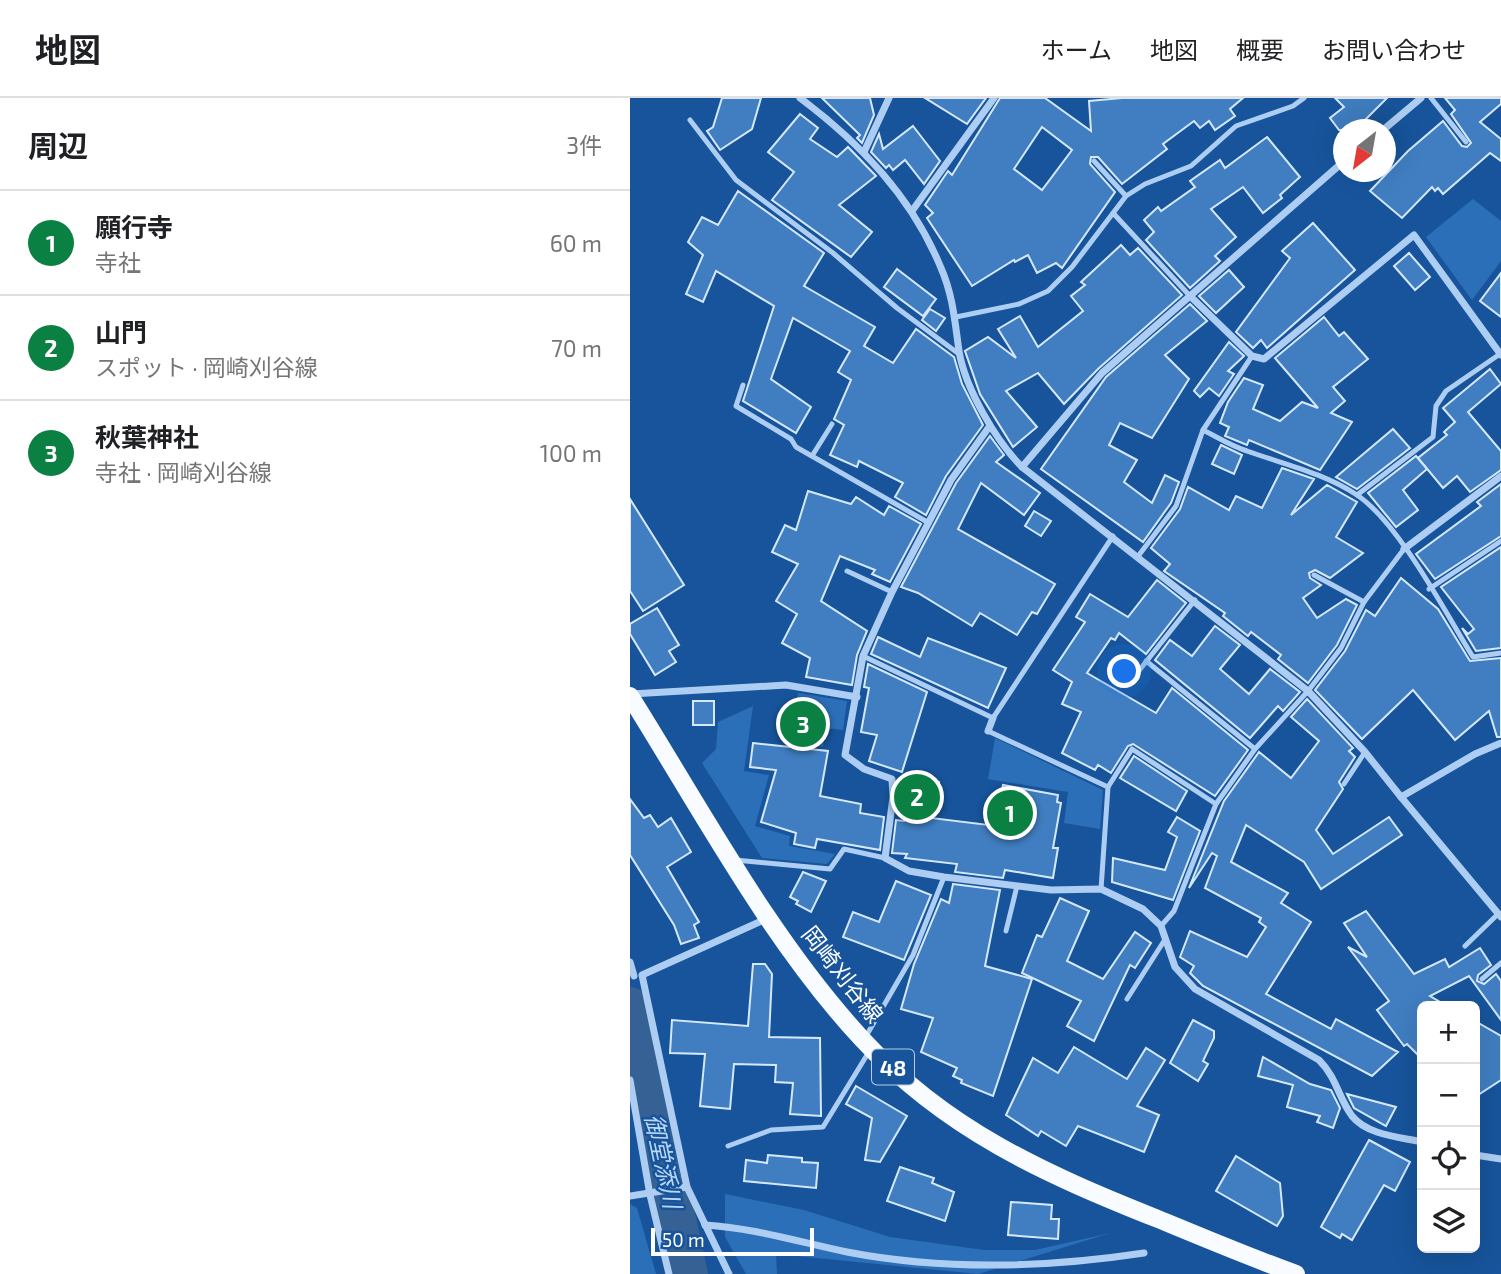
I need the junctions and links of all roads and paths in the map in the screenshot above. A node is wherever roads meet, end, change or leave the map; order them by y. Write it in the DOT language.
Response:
graph roads {
  1 [pos="800,98"];
  2 [pos="889,98"];
  3 [pos="994,98"];
  4 [pos="1304,98"];
  5 [pos="1421,98"];
  6 [pos="1431,98"];
  7 [pos="1396,119"];
  8 [pos="690,120"];
  9 [pos="1466,142"];
  10 [pos="864,152"];
  11 [pos="1094,161"];
  12 [pos="1333,171"];
  13 [pos="1126,196"];
  14 [pos="912,211"];
  15 [pos="1113,213"];
  16 [pos="1190,296"];
  17 [pos="956,317"];
  18 [pos="959,354"];
  19 [pos="1501,355"];
  20 [pos="1252,356"];
  21 [pos="743,385"];
  22 [pos="832,424"];
  23 [pos="989,428"];
  24 [pos="1203,430"];
  25 [pos="812,456"];
  26 [pos="1022,467"];
  27 [pos="1501,476"];
  28 [pos="1357,495"];
  29 [pos="929,523"];
  30 [pos="1113,536"];
  31 [pos="1501,541"];
  32 [pos="1404,549"];
  33 [pos="1139,555"];
  34 [pos="847,571"];
  35 [pos="1314,575"];
  36 [pos="1429,589"];
  37 [pos="892,592"];
  38 [pos="1195,600"];
  39 [pos="1364,602"];
  40 [pos="1501,653"];
  41 [pos="863,656"];
  42 [pos="1146,661"];
  43 [pos="1130,682"];
  44 [pos="1308,691"];
  45 [pos="630,695"];
  46 [pos="857,697"];
  47 [pos="993,718"];
  48 [pos="988,731"];
  49 [pos="1501,743"];
  50 [pos="1255,749"];
  51 [pos="1365,752"];
  52 [pos="1344,784"];
  53 [pos="1108,787"];
  54 [pos="1401,797"];
  55 [pos="1216,804"];
  56 [pos="885,858"];
  57 [pos="733,860"];
  58 [pos="944,877"];
  59 [pos="1017,886"];
  60 [pos="1101,888"];
  61 [pos="1500,915"];
  62 [pos="769,917"];
  63 [pos="1161,926"];
  64 [pos="1006,931"];
  65 [pos="1164,941"];
  66 [pos="1465,946"];
  67 [pos="630,962"];
  68 [pos="1501,962"];
  69 [pos="635,976"];
  70 [pos="1482,979"];
  71 [pos="1127,999"];
  72 [pos="867,1044"];
  73 [pos="630,1080"];
  74 [pos="1417,1141"];
  75 [pos="728,1146"];
  76 [pos="1480,1156"];
  77 [pos="1501,1159"];
  78 [pos="687,1186"];
  79 [pos="650,1195"];
  80 [pos="630,1196"];
  81 [pos="705,1225"];
  82 [pos="1144,1253"];
  83 [pos="1271,1270"];
  84 [pos="668,1274"];
  85 [pos="729,1274"];
  86 [pos="1296,1274"];
  1 -- 10 [label="street"];
  2 -- 10 [label="street"];
  3 -- 14 [label="street"];
  4 -- 13 [label="lane"];
  5 -- 7 [label="street"];
  6 -- 9 [label="lane"];
  8 -- 18 [label="lane"];
  10 -- 14 [label="street"];
  11 -- 13 [label="lane"];
  12 -- 16 [label="street"];
  13 -- 15 [label="lane"];
  14 -- 17 [label="street"];
  15 -- 16 [label="lane"];
  15 -- 17 [label="lane"];
  16 -- 20 [label="street"];
  16 -- 26 [label="street"];
  17 -- 18 [label="street"];
  18 -- 23 [label="street"];
  19 -- 20 [label="street"];
  19 -- 28 [label="lane"];
  20 -- 24 [label="lane"];
  21 -- 25 [label="lane"];
  22 -- 25 [label="lane"];
  23 -- 26 [label="street"];
  23 -- 29 [label="street"];
  24 -- 28 [label="lane"];
  24 -- 33 [label="lane"];
  25 -- 29 [label="lane"];
  26 -- 30 [label="street"];
  27 -- 32 [label="street"];
  28 -- 32 [label="lane"];
  29 -- 37 [label="street"];
  30 -- 33 [label="street"];
  30 -- 47 [label="lane"];
  31 -- 36 [label="lane"];
  32 -- 36 [label="lane"];
  32 -- 39 [label="lane"];
  33 -- 38 [label="street"];
  34 -- 37 [label="lane"];
  35 -- 39 [label="lane"];
  36 -- 40 [label="lane"];
  37 -- 41 [label="street"];
  38 -- 42 [label="lane"];
  38 -- 44 [label="street"];
  39 -- 44 [label="lane"];
  41 -- 46 [label="street"];
  41 -- 47 [label="lane"];
  42 -- 43 [label="lane"];
  42 -- 50 [label="lane"];
  44 -- 50 [label="lane"];
  44 -- 51 [label="street"];
  45 -- 46 [label="street"];
  45 -- 57 [label="main road, 岡崎刈谷線 / 48"];
  46 -- 56 [label="street"];
  47 -- 48 [label="street"];
  48 -- 53 [label="lane"];
  49 -- 54 [label="street"];
  50 -- 55 [label="lane"];
  51 -- 52 [label="lane"];
  51 -- 54 [label="street"];
  53 -- 55 [label="lane"];
  53 -- 60 [label="lane"];
  54 -- 61 [label="street"];
  55 -- 63 [label="lane"];
  56 -- 57 [label="lane"];
  56 -- 58 [label="street"];
  57 -- 62 [label="main road, 岡崎刈谷線 / 48"];
  58 -- 59 [label="street"];
  58 -- 72 [label="lane"];
  59 -- 60 [label="street"];
  59 -- 64 [label="lane"];
  60 -- 63 [label="street"];
  61 -- 66 [label="lane"];
  62 -- 69 [label="street"];
  62 -- 72 [label="main road, 岡崎刈谷線 / 48"];
  63 -- 65 [label="street"];
  65 -- 71 [label="lane"];
  65 -- 74 [label="street"];
  67 -- 69 [label="street"];
  68 -- 70 [label="lane"];
  69 -- 78 [label="street"];
  72 -- 75 [label="lane"];
  72 -- 83 [label="main road, 岡崎刈谷線 / 48"];
  73 -- 79 [label="street"];
  76 -- 77 [label="street"];
  78 -- 79 [label="street"];
  78 -- 81 [label="street"];
  79 -- 80 [label="street"];
  79 -- 84 [label="street"];
  81 -- 82 [label="street"];
  81 -- 85 [label="street"];
  83 -- 86 [label="main road, 岡崎刈谷線 / 48"];
}
